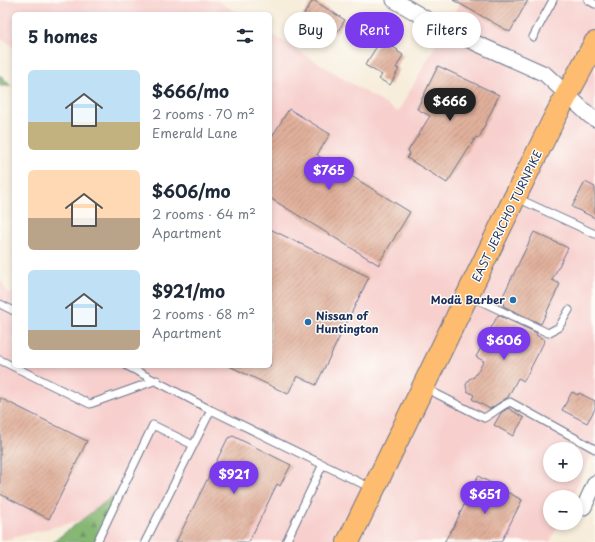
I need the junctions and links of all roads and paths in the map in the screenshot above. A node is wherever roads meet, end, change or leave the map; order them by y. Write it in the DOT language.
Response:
graph roads {
  1 [pos="394,0"];
  2 [pos="553,0"];
  3 [pos="588,0"];
  4 [pos="595,4"];
  5 [pos="532,37"];
  6 [pos="595,43"];
  7 [pos="567,95"];
  8 [pos="595,119"];
  9 [pos="515,197"];
  10 [pos="595,234"];
  11 [pos="468,295"];
  12 [pos="0,304"];
  13 [pos="12,310"];
  14 [pos="569,310"];
  15 [pos="0,360"];
  16 [pos="12,366"];
  17 [pos="16,368"];
  18 [pos="131,368"];
  19 [pos="157,380"];
  20 [pos="423,387"];
  21 [pos="211,410"];
  22 [pos="193,445"];
  23 [pos="595,449"];
  24 [pos="323,464"];
  25 [pos="595,483"];
  26 [pos="374,489"];
  27 [pos="584,507"];
  28 [pos="97,542"];
  29 [pos="145,542"];
  30 [pos="286,542"];
  31 [pos="348,542"];
  1 -- 7 [label="street"];
  2 -- 5 [label="lane"];
  3 -- 4 [label="lane"];
  6 -- 7 [label="main road, EAST JERICHO TURNPIKE"];
  7 -- 8 [label="street"];
  7 -- 9 [label="main road, EAST JERICHO TURNPIKE"];
  9 -- 10 [label="lane"];
  9 -- 11 [label="main road, EAST JERICHO TURNPIKE"];
  11 -- 14 [label="lane"];
  11 -- 20 [label="main road, EAST JERICHO TURNPIKE"];
  12 -- 13 [label="lane"];
  15 -- 16 [label="lane"];
  17 -- 19 [label="lane"];
  18 -- 19 [label="lane"];
  19 -- 21 [label="lane"];
  20 -- 23 [label="lane"];
  20 -- 26 [label="main road, EAST JERICHO TURNPIKE"];
  21 -- 22 [label="lane"];
  21 -- 24 [label="lane"];
  22 -- 28 [label="lane"];
  22 -- 29 [label="lane"];
  24 -- 26 [label="lane"];
  24 -- 30 [label="lane"];
  25 -- 27 [label="street"];
  26 -- 31 [label="main road, EAST JERICHO TURNPIKE"];
}
